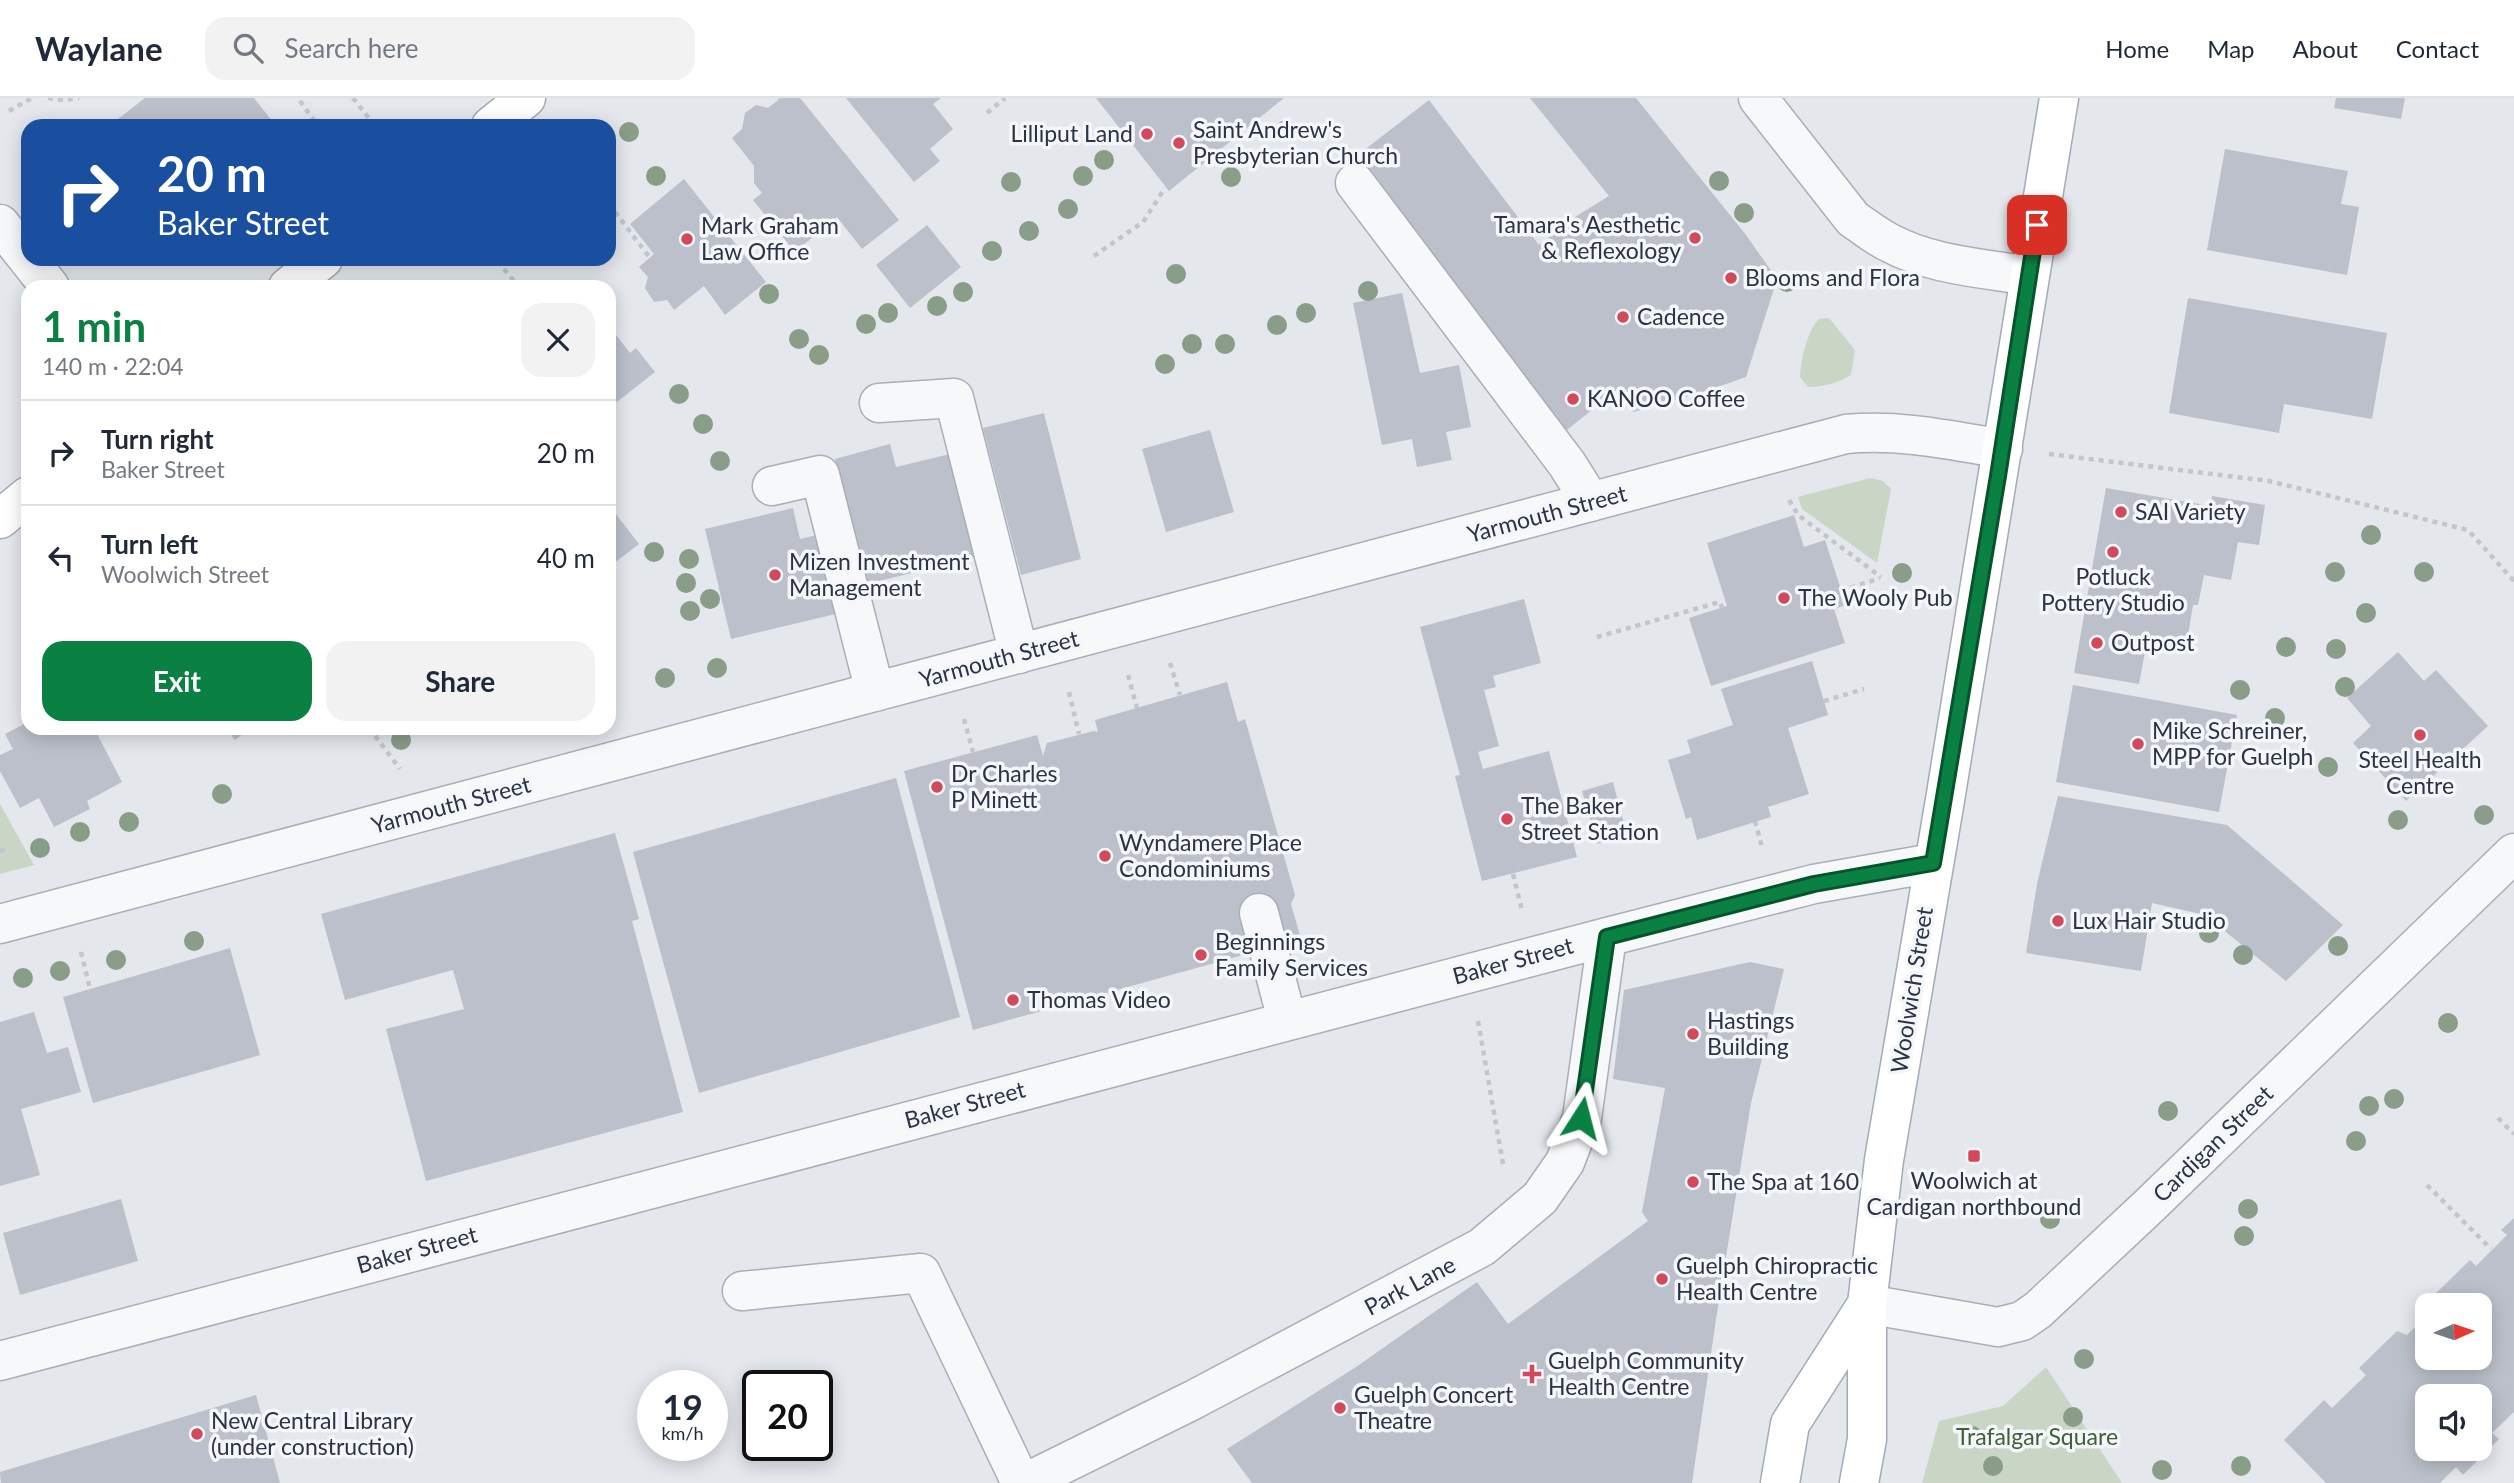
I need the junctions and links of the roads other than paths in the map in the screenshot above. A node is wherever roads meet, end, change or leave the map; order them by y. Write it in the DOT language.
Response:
graph roads {
  1 [pos="526,98"];
  2 [pos="1758,98"];
  3 [pos="2059,98"];
  4 [pos="500,119"];
  5 [pos="1355,183"];
  6 [pos="0,224"];
  7 [pos="21,250"];
  8 [pos="33,266"];
  9 [pos="314,266"];
  10 [pos="2028,276"];
  11 [pos="44,280"];
  12 [pos="297,280"];
  13 [pos="879,404"];
  14 [pos="2003,449"];
  15 [pos="772,486"];
  16 [pos="21,502"];
  17 [pos="1591,502"];
  18 [pos="0,519"];
  19 [pos="1018,654"];
  20 [pos="875,692"];
  21 [pos="2514,853"];
  22 [pos="1933,863"];
  23 [pos="1259,913"];
  24 [pos="0,924"];
  25 [pos="1607,937"];
  26 [pos="1287,1020"];
  27 [pos="742,1291"];
  28 [pos="1867,1304"];
  29 [pos="0,1361"];
  30 [pos="1023,1483"];
  31 [pos="1780,1483"];
  32 [pos="1859,1483"];
  1 -- 4 [label="main road"];
  2 -- 10 [label="street"];
  3 -- 10 [label="main road, Woolwich Street"];
  5 -- 17 [label="street"];
  6 -- 7 [label="street"];
  8 -- 11 [label="street"];
  9 -- 12 [label="main road"];
  10 -- 14 [label="main road, Woolwich Street"];
  13 -- 19 [label="street"];
  14 -- 17 [label="street, Yarmouth Street"];
  14 -- 22 [label="main road, Woolwich Street"];
  15 -- 20 [label="street"];
  16 -- 18 [label="main road"];
  17 -- 19 [label="street, Yarmouth Street"];
  19 -- 20 [label="street, Yarmouth Street"];
  20 -- 24 [label="street, Yarmouth Street"];
  21 -- 28 [label="street, Cardigan Street"];
  22 -- 25 [label="street, Baker Street"];
  22 -- 28 [label="main road, Woolwich Street"];
  23 -- 26 [label="street"];
  25 -- 26 [label="street, Baker Street"];
  25 -- 30 [label="street, Park Lane"];
  26 -- 29 [label="street, Baker Street"];
  27 -- 30 [label="street"];
  28 -- 31 [label="main road, Woolwich Street"];
  28 -- 32 [label="main road, Woolwich Street"];
}
